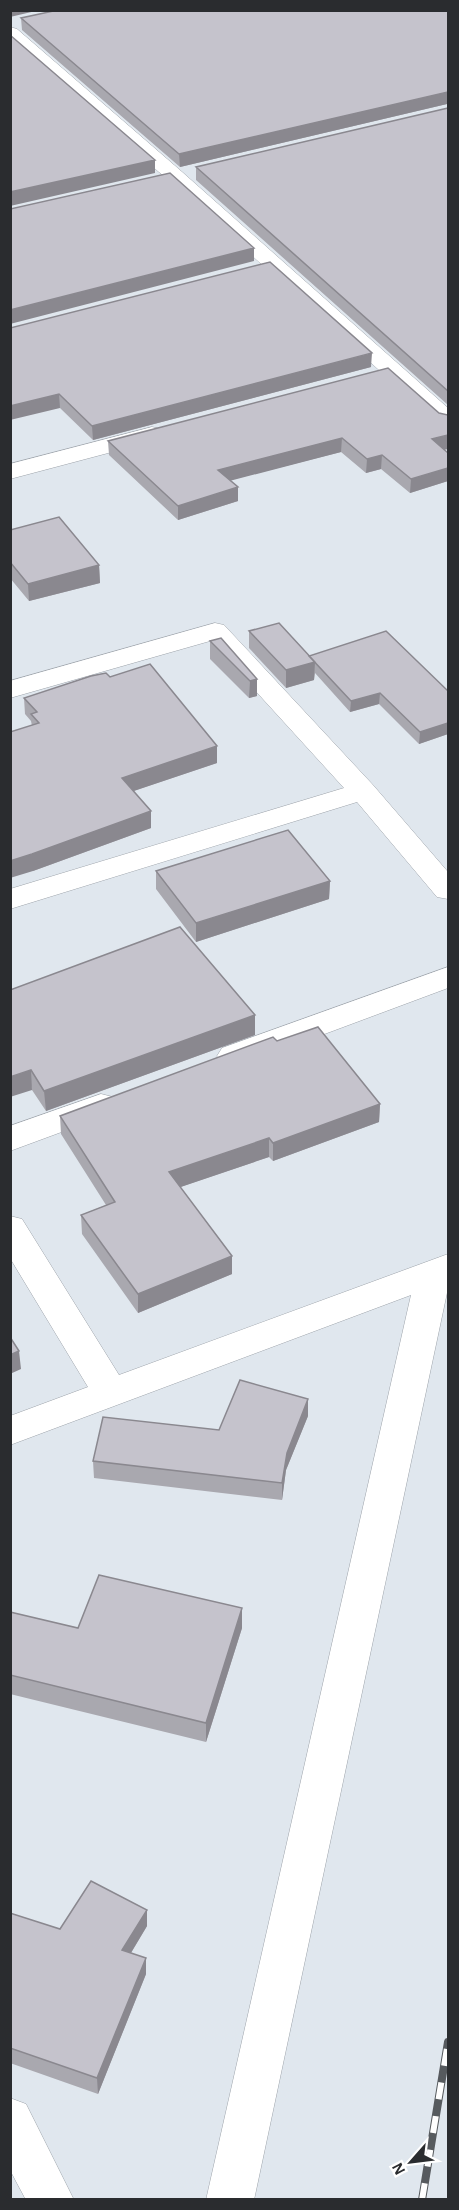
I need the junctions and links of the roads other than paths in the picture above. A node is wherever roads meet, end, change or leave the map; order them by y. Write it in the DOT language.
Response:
graph roads {
  1 [pos="14,27"];
  2 [pos="197,169"];
  3 [pos="174,174"];
  4 [pos="152,180"];
  5 [pos="275,265"];
  6 [pos="252,271"];
  7 [pos="448,420"];
  8 [pos="169,430"];
  9 [pos="10,472"];
  10 [pos="10,690"];
  11 [pos="363,791"];
  12 [pos="448,890"];
  13 [pos="10,899"];
  14 [pos="448,977"];
  15 [pos="201,1068"];
  16 [pos="134,1093"];
  17 [pos="10,1139"];
  18 [pos="10,1228"];
  19 [pos="441,1270"];
  20 [pos="111,1393"];
  21 [pos="10,1431"];
  22 [pos="10,2120"];
  23 [pos="51,2199"];
  24 [pos="230,2199"];
  1 -- 3 [label="street"];
  2 -- 3 [label="street"];
  3 -- 4 [label="street"];
  3 -- 5 [label="street"];
  5 -- 6 [label="street"];
  5 -- 7 [label="street"];
  8 -- 9 [label="street"];
  10 -- 11 [label="street"];
  11 -- 12 [label="street"];
  11 -- 13 [label="street"];
  14 -- 15 [label="street"];
  16 -- 17 [label="street"];
  18 -- 20 [label="street"];
  19 -- 20 [label="street"];
  19 -- 24 [label="street"];
  20 -- 21 [label="street"];
  22 -- 23 [label="street"];
}
